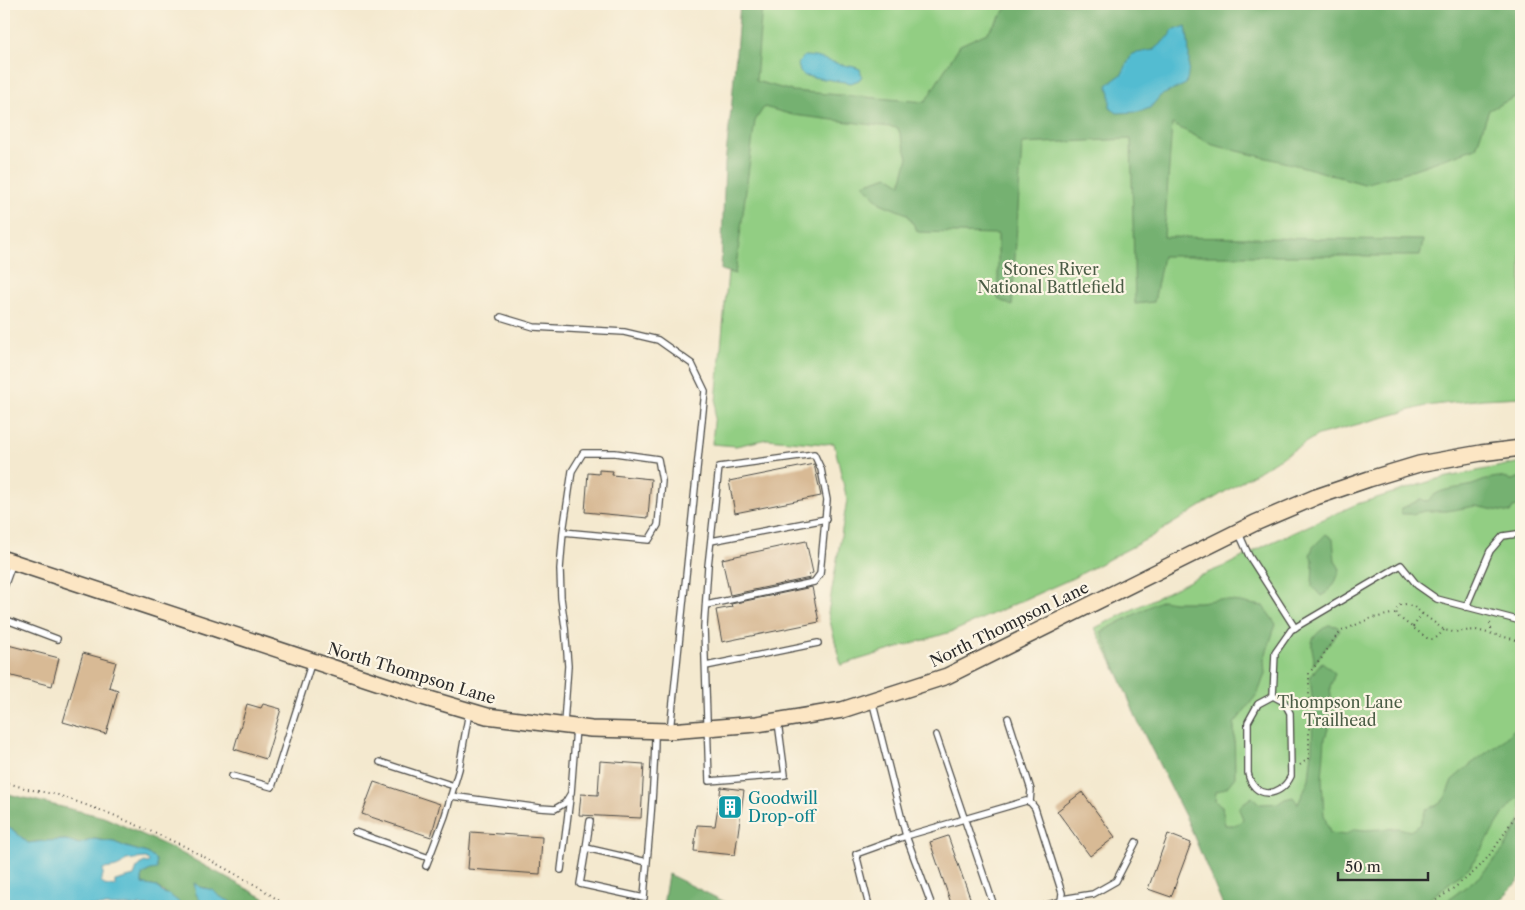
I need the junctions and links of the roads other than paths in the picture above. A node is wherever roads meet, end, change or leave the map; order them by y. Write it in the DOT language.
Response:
graph roads {
  1 [pos="501,318"];
  2 [pos="1521,448"];
  3 [pos="826,519"];
  4 [pos="1238,531"];
  5 [pos="563,532"];
  6 [pos="1521,535"];
  7 [pos="711,541"];
  8 [pos="8,560"];
  9 [pos="4,587"];
  10 [pos="706,605"];
  11 [pos="1466,607"];
  12 [pos="4,619"];
  13 [pos="1521,621"];
  14 [pos="1295,628"];
  15 [pos="58,639"];
  16 [pos="818,643"];
  17 [pos="312,661"];
  18 [pos="706,666"];
  19 [pos="1273,696"];
  20 [pos="872,700"];
  21 [pos="469,710"];
  22 [pos="1008,718"];
  23 [pos="778,721"];
  24 [pos="570,727"];
  25 [pos="708,728"];
  26 [pos="655,730"];
  27 [pos="670,730"];
  28 [pos="936,735"];
  29 [pos="380,762"];
  30 [pos="232,776"];
  31 [pos="454,786"];
  32 [pos="571,793"];
  33 [pos="451,796"];
  34 [pos="1030,802"];
  35 [pos="964,819"];
  36 [pos="590,821"];
  37 [pos="355,832"];
  38 [pos="906,836"];
  39 [pos="1136,842"];
  40 [pos="586,848"];
  41 [pos="430,858"];
  42 [pos="647,862"];
  43 [pos="426,866"];
  44 [pos="561,870"];
  45 [pos="1062,900"];
  46 [pos="869,906"];
  47 [pos="932,906"];
  48 [pos="994,906"];
  49 [pos="1043,906"];
  1 -- 27 [label="lane"];
  2 -- 4 [label="main road, North Thompson Lane"];
  3 -- 7 [label="lane"];
  3 -- 7 [label="lane"];
  3 -- 10 [label="lane"];
  4 -- 14 [label="lane"];
  4 -- 20 [label="main road, North Thompson Lane"];
  5 -- 5 [label="lane"];
  5 -- 24 [label="lane"];
  6 -- 11 [label="lane"];
  7 -- 10 [label="lane"];
  8 -- 9 [label="lane"];
  8 -- 17 [label="main road, North Thompson Lane"];
  10 -- 18 [label="lane"];
  11 -- 13 [label="lane"];
  11 -- 14 [label="lane"];
  12 -- 15 [label="lane"];
  14 -- 19 [label="lane"];
  16 -- 18 [label="lane"];
  17 -- 21 [label="main road, North Thompson Lane"];
  17 -- 30 [label="lane"];
  18 -- 25 [label="lane"];
  19 -- 19 [label="lane"];
  20 -- 23 [label="main road, North Thompson Lane"];
  20 -- 38 [label="lane"];
  21 -- 24 [label="main road, North Thompson Lane"];
  21 -- 31 [label="lane"];
  22 -- 34 [label="lane"];
  23 -- 25 [label="main road, North Thompson Lane"];
  23 -- 25 [label="lane"];
  24 -- 26 [label="main road, North Thompson Lane"];
  24 -- 32 [label="lane"];
  25 -- 27 [label="main road, North Thompson Lane"];
  26 -- 27 [label="main road, North Thompson Lane"];
  26 -- 42 [label="lane"];
  28 -- 35 [label="lane"];
  29 -- 31 [label="lane"];
  31 -- 33 [label="lane"];
  32 -- 33 [label="lane"];
  32 -- 44 [label="lane"];
  33 -- 41 [label="lane"];
  34 -- 35 [label="lane"];
  34 -- 45 [label="lane"];
  35 -- 38 [label="lane"];
  35 -- 48 [label="lane"];
  36 -- 40 [label="lane"];
  37 -- 41 [label="lane"];
  38 -- 46 [label="lane"];
  38 -- 47 [label="lane"];
  39 -- 45 [label="lane"];
  40 -- 42 [label="lane"];
  40 -- 42 [label="lane"];
  41 -- 43 [label="lane"];
  45 -- 49 [label="lane"];
}
